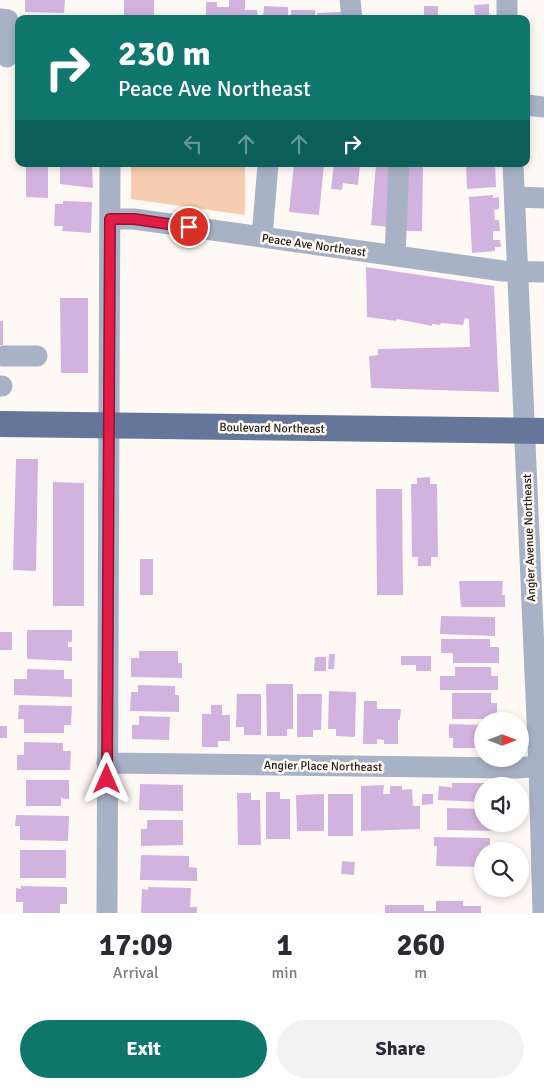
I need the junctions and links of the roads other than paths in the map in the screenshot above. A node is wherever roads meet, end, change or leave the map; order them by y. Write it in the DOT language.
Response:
graph roads {
  1 [pos="350,0"];
  2 [pos="507,0"];
  3 [pos="6,13"];
  4 [pos="352,15"];
  5 [pos="508,15"];
  6 [pos="9,57"];
  7 [pos="530,105"];
  8 [pos="544,107"];
  9 [pos="110,167"];
  10 [pos="268,167"];
  11 [pos="399,167"];
  12 [pos="513,167"];
  13 [pos="515,198"];
  14 [pos="544,198"];
  15 [pos="110,219"];
  16 [pos="262,237"];
  17 [pos="395,256"];
  18 [pos="518,271"];
  19 [pos="544,272"];
  20 [pos="3,356"];
  21 [pos="37,356"];
  22 [pos="0,424"];
  23 [pos="110,426"];
  24 [pos="534,431"];
  25 [pos="107,763"];
  26 [pos="539,766"];
  27 [pos="106,913"];
  28 [pos="543,913"];
  1 -- 4 [label="street"];
  2 -- 5 [label="street"];
  3 -- 6 [label="street"];
  7 -- 8 [label="street"];
  9 -- 15 [label="street"];
  10 -- 16 [label="street"];
  11 -- 17 [label="street"];
  12 -- 13 [label="street, Angier Avenue Northeast"];
  13 -- 14 [label="street"];
  13 -- 18 [label="street, Angier Avenue Northeast"];
  15 -- 16 [label="street, Peace Ave Northeast"];
  15 -- 23 [label="street"];
  16 -- 17 [label="street, Peace Ave Northeast"];
  17 -- 18 [label="street, Peace Ave Northeast"];
  18 -- 19 [label="street, Peace Ave Northeast"];
  18 -- 24 [label="street, Angier Avenue Northeast"];
  20 -- 21 [label="street"];
  22 -- 23 [label="main road, Boulevard Northeast"];
  23 -- 24 [label="main road, Boulevard Northeast"];
  23 -- 25 [label="street"];
  24 -- 26 [label="street, Angier Avenue Northeast"];
  25 -- 26 [label="street, Angier Place Northeast"];
  25 -- 27 [label="street"];
  26 -- 28 [label="street, Angier Avenue Northeast"];
}
